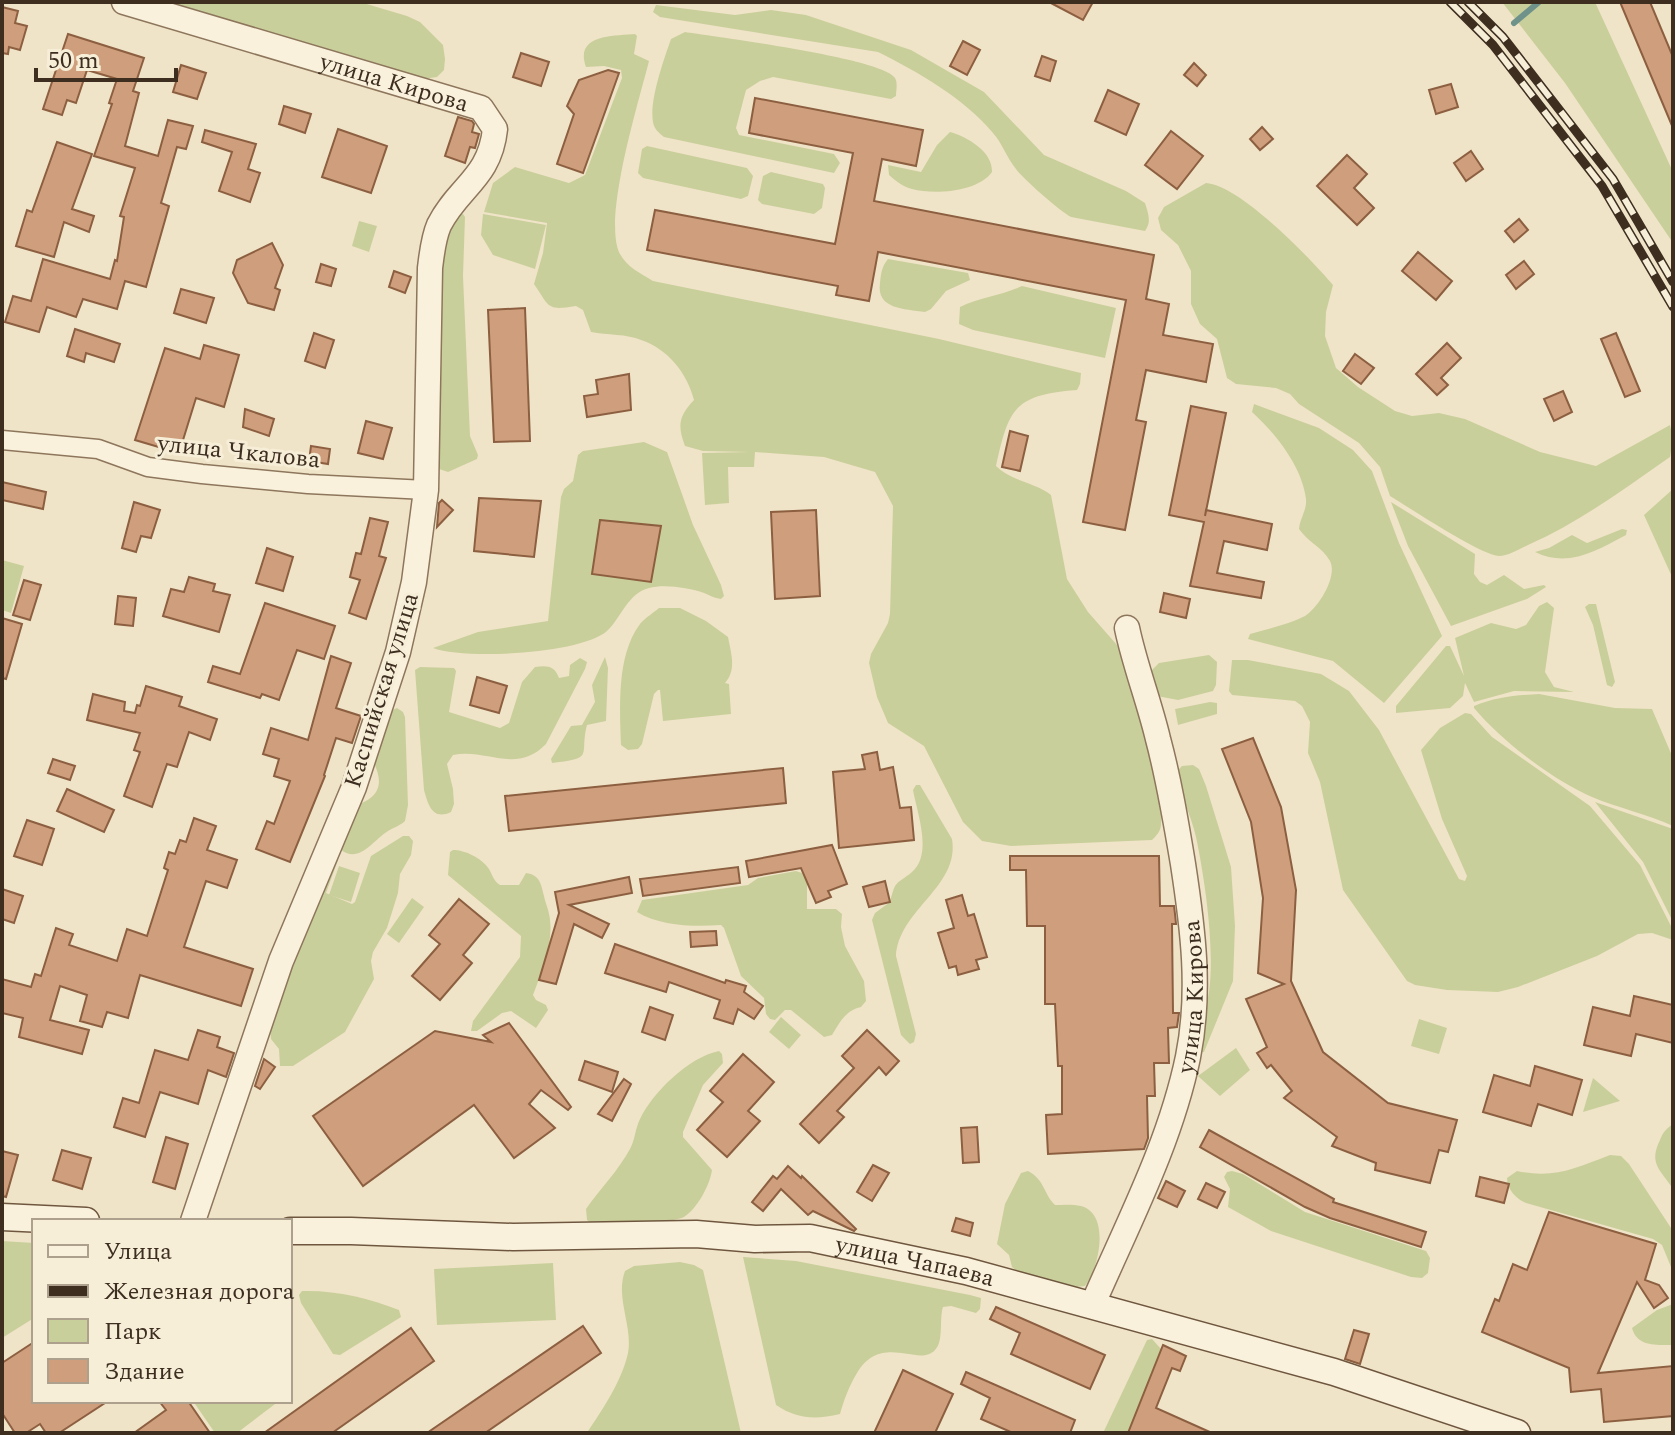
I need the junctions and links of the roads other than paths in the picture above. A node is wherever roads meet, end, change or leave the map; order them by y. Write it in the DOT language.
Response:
graph roads {
  1 [pos="124,2"];
  2 [pos="481,108"];
  3 [pos="2,440"];
  4 [pos="426,490"];
  5 [pos="1127,628"];
  6 [pos="2,1217"];
  7 [pos="44,1219"];
  8 [pos="194,1219"];
  9 [pos="292,1231"];
  10 [pos="1092,1306"];
  11 [pos="1517,1433"];
  1 -- 2 [label="street, улица Кирова"];
  2 -- 4 [label="street, Каспийская улица"];
  3 -- 4 [label="street, улица Чкалова"];
  4 -- 8 [label="street, Каспийская улица"];
  5 -- 10 [label="street, улица Кирова"];
  6 -- 7 [label="main road"];
  9 -- 10 [label="main road, улица Чапаева"];
  10 -- 11 [label="main road, улица Чапаева"];
}
